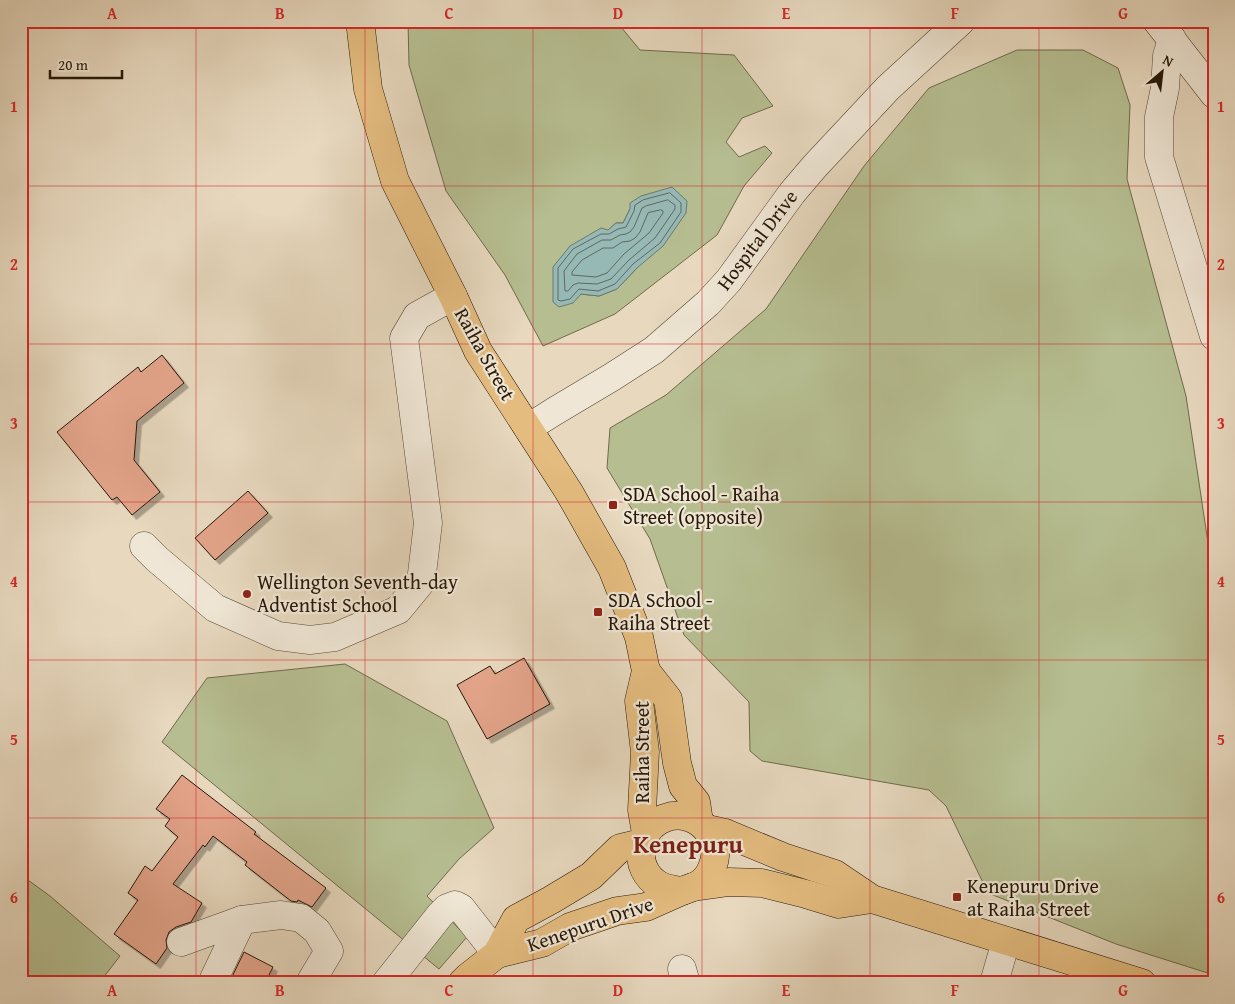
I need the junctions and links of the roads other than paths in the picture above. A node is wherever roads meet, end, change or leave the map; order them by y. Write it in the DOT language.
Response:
graph roads {
  1 [pos="360,21"];
  2 [pos="961,21"];
  3 [pos="1164,30"];
  4 [pos="1214,94"];
  5 [pos="453,296"];
  6 [pos="1214,336"];
  7 [pos="528,428"];
  8 [pos="144,546"];
  9 [pos="646,671"];
  10 [pos="703,826"];
  11 [pos="644,838"];
  12 [pos="687,889"];
  13 [pos="872,899"];
  14 [pos="242,920"];
  15 [pos="1006,941"];
  16 [pos="181,942"];
  17 [pos="497,954"];
  18 [pos="212,983"];
  19 [pos="310,983"];
  20 [pos="386,983"];
  21 [pos="462,983"];
  22 [pos="994,983"];
  23 [pos="1142,983"];
  1 -- 5 [label="main road, Raiha Street"];
  2 -- 7 [label="street, Hospital Drive"];
  3 -- 4 [label="street"];
  3 -- 6 [label="street"];
  5 -- 7 [label="main road, Raiha Street"];
  5 -- 8 [label="street"];
  7 -- 9 [label="main road, Raiha Street"];
  9 -- 10 [label="main road, Raiha Street"];
  9 -- 11 [label="main road, Raiha Street"];
  10 -- 11 [label="main road, Kenepuru Drive"];
  10 -- 12 [label="main road, Kenepuru Drive"];
  10 -- 13 [label="main road, Kenepuru Drive"];
  11 -- 12 [label="main road, Kenepuru Drive"];
  11 -- 17 [label="main road, Kenepuru Drive"];
  12 -- 13 [label="main road, Kenepuru Drive"];
  12 -- 17 [label="main road, Kenepuru Drive"];
  13 -- 15 [label="main road, Kenepuru Drive"];
  14 -- 16 [label="street"];
  14 -- 18 [label="street"];
  14 -- 19 [label="street"];
  15 -- 22 [label="street"];
  15 -- 23 [label="main road, Kenepuru Drive"];
  17 -- 20 [label="street"];
  17 -- 21 [label="main road, Kenepuru Drive"];
}
